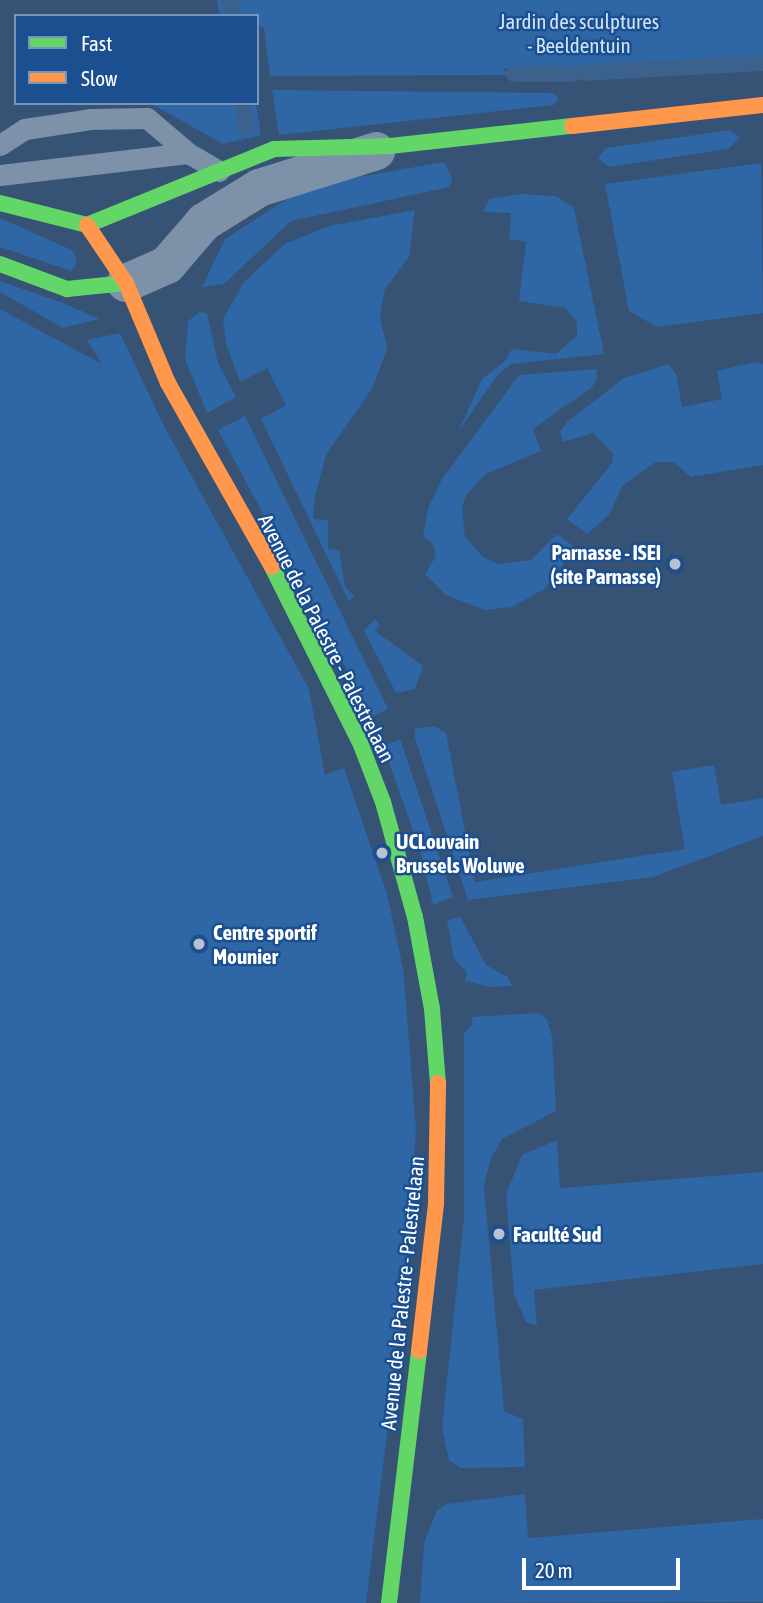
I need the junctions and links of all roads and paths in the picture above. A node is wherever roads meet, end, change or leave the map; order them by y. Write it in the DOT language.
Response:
graph roads {
  1 [pos="763,105"];
  2 [pos="0,145"];
  3 [pos="390,146"];
  4 [pos="188,153"];
  5 [pos="219,171"];
  6 [pos="0,175"];
  7 [pos="0,203"];
  8 [pos="88,225"];
  9 [pos="0,264"];
  10 [pos="126,283"];
  11 [pos="389,1603"];
  1 -- 3 [label="street"];
  2 -- 4 [label="lane"];
  3 -- 5 [label="street"];
  3 -- 10 [label="street"];
  4 -- 5 [label="lane"];
  4 -- 6 [label="lane"];
  5 -- 8 [label="street"];
  7 -- 8 [label="street"];
  8 -- 10 [label="street, Avenue de la Palestre - Palestrelaan"];
  9 -- 10 [label="street"];
  10 -- 11 [label="street, Avenue de la Palestre - Palestrelaan"];
}
